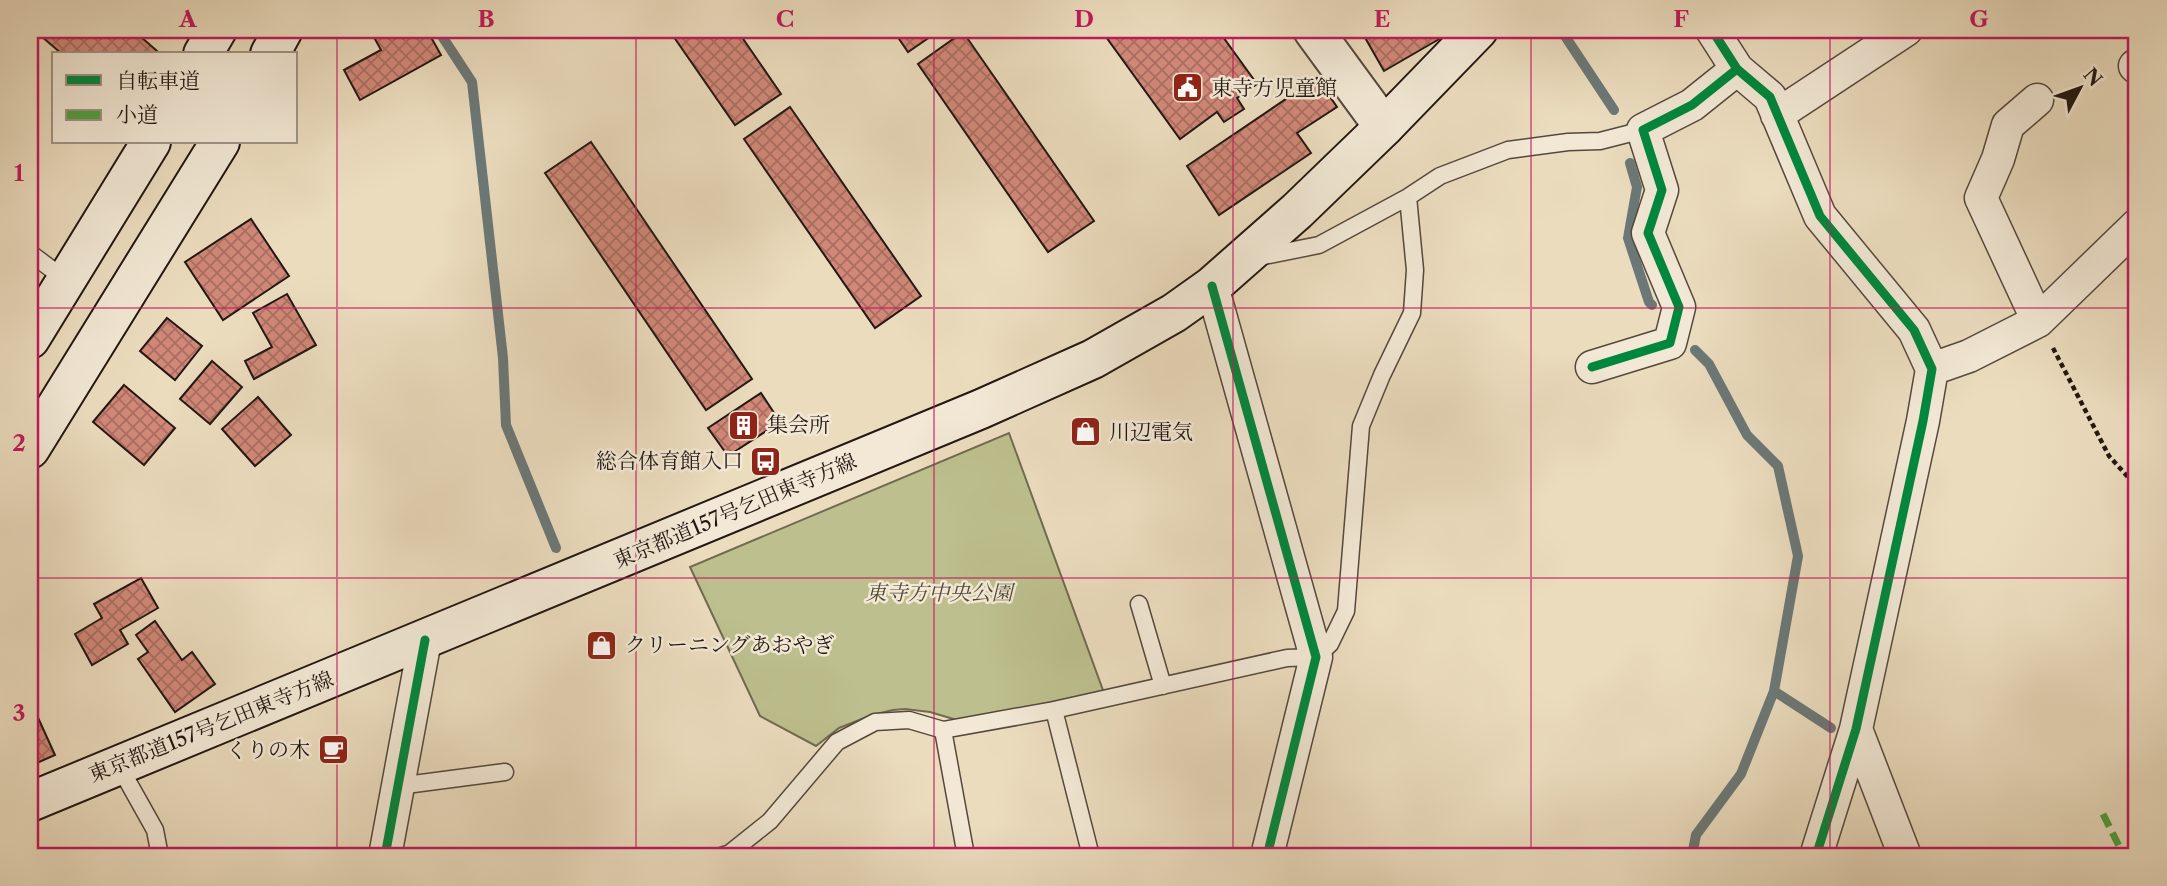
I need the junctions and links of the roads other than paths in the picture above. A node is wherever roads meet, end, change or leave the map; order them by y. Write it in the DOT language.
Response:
graph roads {
  1 [pos="217,30"];
  2 [pos="283,30"];
  3 [pos="1312,30"];
  4 [pos="1478,30"];
  5 [pos="1712,30"];
  6 [pos="1906,30"];
  7 [pos="204,52"];
  8 [pos="271,52"];
  9 [pos="1737,69"];
  10 [pos="2037,100"];
  11 [pos="1777,115"];
  12 [pos="1384,127"];
  13 [pos="1643,131"];
  14 [pos="150,144"];
  15 [pos="219,144"];
  16 [pos="1408,197"];
  17 [pos="2137,225"];
  18 [pos="30,253"];
  19 [pos="1245,259"];
  20 [pos="66,280"];
  21 [pos="1212,286"];
  22 [pos="2038,321"];
  23 [pos="30,339"];
  24 [pos="1592,367"];
  25 [pos="1932,369"];
  26 [pos="30,449"];
  27 [pos="1139,604"];
  28 [pos="425,639"];
  29 [pos="1316,657"];
  30 [pos="1163,686"];
  31 [pos="1054,710"];
  32 [pos="1856,729"];
  33 [pos="943,730"];
  34 [pos="118,764"];
  35 [pos="505,772"];
  36 [pos="398,786"];
  37 [pos="30,802"];
  38 [pos="160,856"];
  39 [pos="385,856"];
  40 [pos="722,856"];
  41 [pos="966,856"];
  42 [pos="1091,856"];
  43 [pos="1267,856"];
  44 [pos="1816,856"];
  45 [pos="1905,856"];
  1 -- 7 [label="main road"];
  2 -- 8 [label="main road"];
  3 -- 12 [label="main road"];
  4 -- 12 [label="main road, 東京都道157号乞田東寺方線"];
  5 -- 9 [label="street"];
  6 -- 11 [label="street"];
  9 -- 11 [label="street"];
  9 -- 13 [label="street"];
  10 -- 22 [label="street"];
  11 -- 25 [label="street"];
  12 -- 19 [label="main road, 東京都道157号乞田東寺方線"];
  13 -- 16 [label="lane"];
  13 -- 24 [label="street"];
  14 -- 20 [label="main road"];
  15 -- 26 [label="main road"];
  16 -- 19 [label="lane"];
  16 -- 29 [label="lane"];
  17 -- 22 [label="street"];
  18 -- 20 [label="lane"];
  19 -- 21 [label="main road, 東京都道157号乞田東寺方線"];
  20 -- 23 [label="main road"];
  21 -- 28 [label="main road, 東京都道157号乞田東寺方線"];
  21 -- 29 [label="street"];
  22 -- 25 [label="street"];
  25 -- 32 [label="street"];
  27 -- 30 [label="lane"];
  28 -- 34 [label="main road, 東京都道157号乞田東寺方線"];
  28 -- 36 [label="street"];
  29 -- 30 [label="lane"];
  29 -- 43 [label="street"];
  30 -- 31 [label="lane"];
  31 -- 33 [label="lane"];
  31 -- 42 [label="lane"];
  32 -- 44 [label="street"];
  32 -- 45 [label="street"];
  33 -- 40 [label="lane"];
  33 -- 41 [label="lane"];
  34 -- 37 [label="main road, 東京都道157号乞田東寺方線"];
  34 -- 38 [label="lane"];
  35 -- 36 [label="lane"];
  36 -- 39 [label="street"];
}
